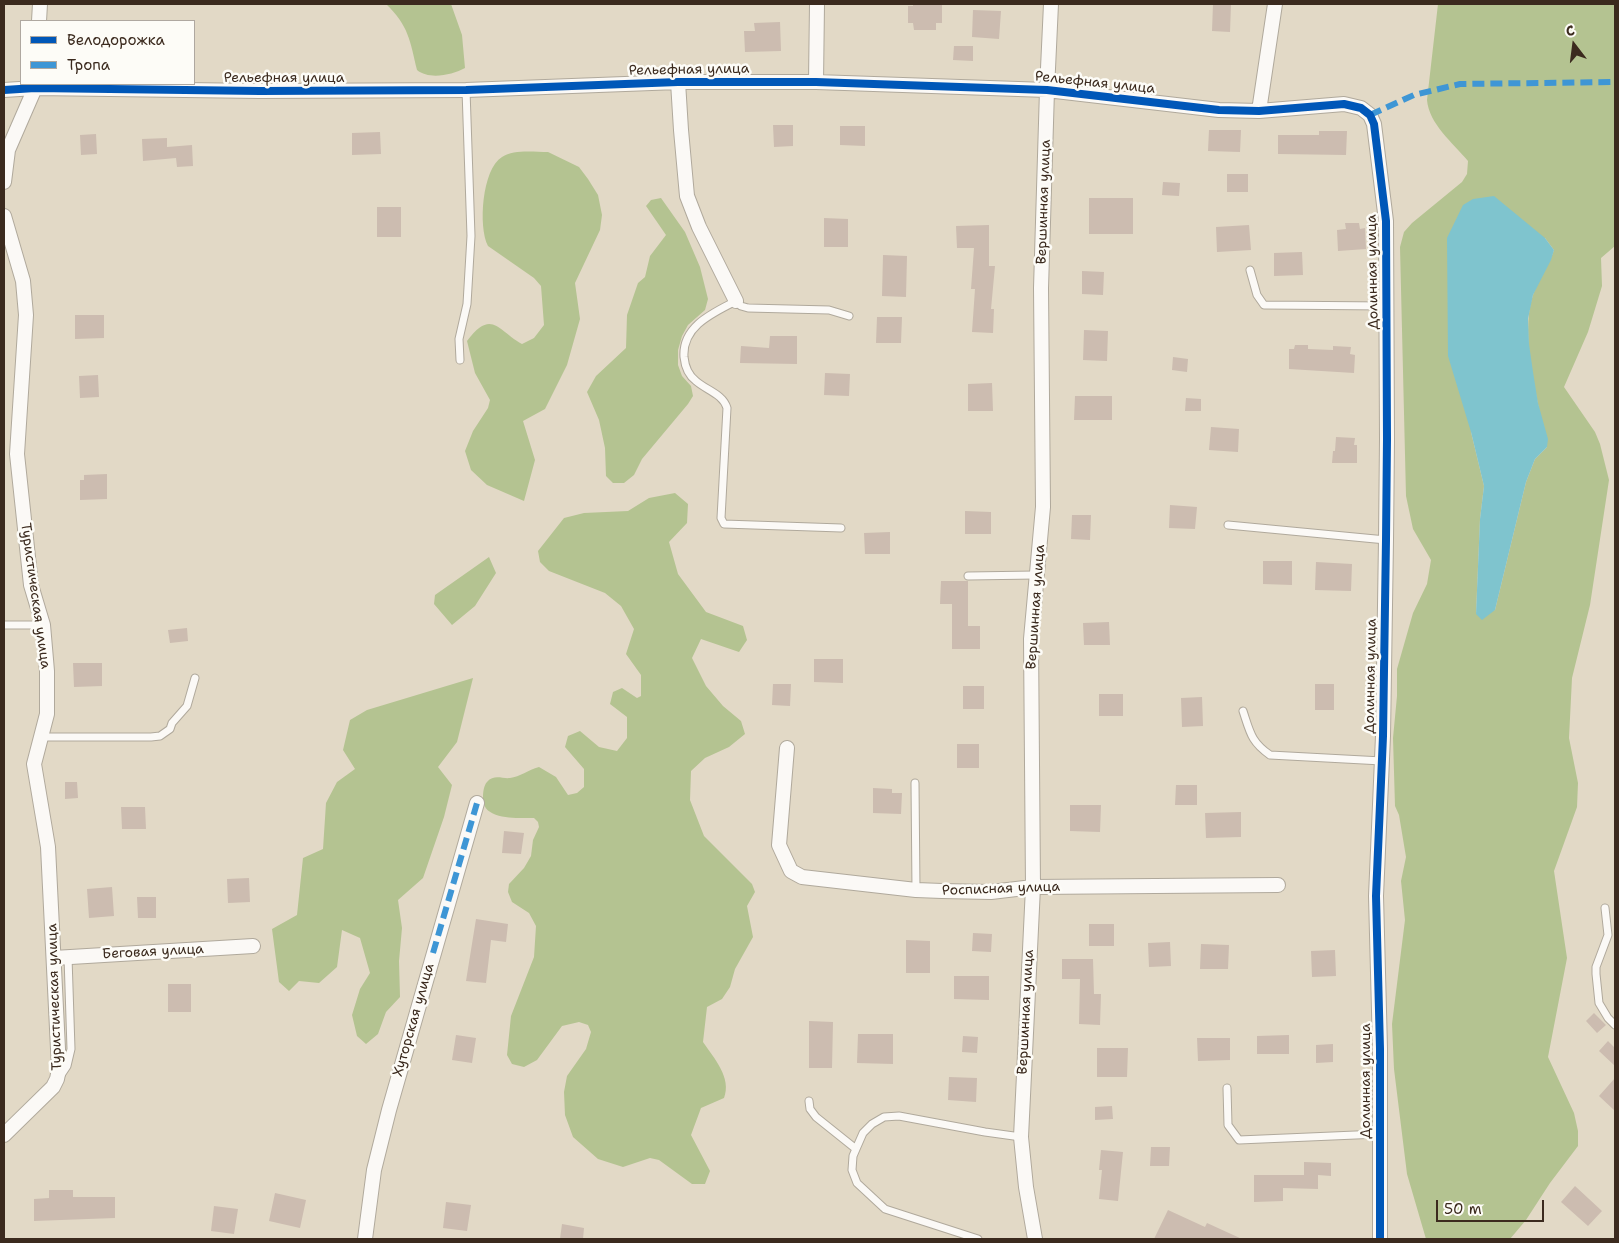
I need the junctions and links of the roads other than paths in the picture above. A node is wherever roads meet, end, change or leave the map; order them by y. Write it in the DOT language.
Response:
graph roads {
  1 [pos="40,4"];
  2 [pos="817,4"];
  3 [pos="1052,4"];
  4 [pos="1275,4"];
  5 [pos="39,20"];
  6 [pos="678,82"];
  7 [pos="816,82"];
  8 [pos="35,86"];
  9 [pos="4,90"];
  10 [pos="466,90"];
  11 [pos="1047,90"];
  12 [pos="1259,111"];
  13 [pos="1370,115"];
  14 [pos="4,182"];
  15 [pos="4,216"];
  16 [pos="1250,270"];
  17 [pos="736,301"];
  18 [pos="1387,306"];
  19 [pos="849,316"];
  20 [pos="460,360"];
  21 [pos="1228,526"];
  22 [pos="841,528"];
  23 [pos="1386,540"];
  24 [pos="1036,575"];
  25 [pos="968,576"];
  26 [pos="4,625"];
  27 [pos="43,625"];
  28 [pos="194,678"];
  29 [pos="1243,711"];
  30 [pos="40,737"];
  31 [pos="787,748"];
  32 [pos="1382,761"];
  33 [pos="915,782"];
  34 [pos="477,803"];
  35 [pos="1278,884"];
  36 [pos="1033,886"];
  37 [pos="916,890"];
  38 [pos="1605,908"];
  39 [pos="253,946"];
  40 [pos="68,957"];
  41 [pos="54,958"];
  42 [pos="1615,1025"];
  43 [pos="57,1079"];
  44 [pos="1227,1088"];
  45 [pos="809,1101"];
  46 [pos="1379,1134"];
  47 [pos="4,1135"];
  48 [pos="1021,1137"];
  49 [pos="856,1148"];
  50 [pos="365,1239"];
  51 [pos="978,1239"];
  52 [pos="1036,1239"];
  53 [pos="1380,1239"];
  1 -- 5 [label="street"];
  2 -- 7 [label="street"];
  3 -- 11 [label="street, Вершинная улица"];
  4 -- 12 [label="street"];
  6 -- 7 [label="street, Рельефная улица"];
  6 -- 10 [label="street, Рельефная улица"];
  6 -- 17 [label="street"];
  7 -- 11 [label="street, Рельефная улица"];
  8 -- 9 [label="street, Рельефная улица"];
  8 -- 10 [label="street, Рельефная улица"];
  8 -- 14 [label="street"];
  10 -- 20 [label="lane"];
  11 -- 12 [label="street, Рельефная улица"];
  11 -- 24 [label="street, Вершинная улица"];
  12 -- 13 [label="street, Рельефная улица"];
  13 -- 18 [label="street, Долинная улица"];
  15 -- 27 [label="street, Туристическая улица"];
  16 -- 18 [label="lane"];
  17 -- 19 [label="lane"];
  17 -- 22 [label="lane"];
  18 -- 23 [label="street, Долинная улица"];
  21 -- 23 [label="lane"];
  23 -- 32 [label="street, Долинная улица"];
  24 -- 25 [label="lane"];
  24 -- 36 [label="street, Вершинная улица"];
  26 -- 27 [label="lane"];
  27 -- 30 [label="street, Туристическая улица"];
  28 -- 30 [label="lane"];
  29 -- 32 [label="lane"];
  30 -- 41 [label="street, Туристическая улица"];
  31 -- 37 [label="street, Росписная улица"];
  32 -- 46 [label="street, Долинная улица"];
  33 -- 37 [label="lane"];
  34 -- 50 [label="street, Хуторская улица"];
  35 -- 36 [label="street, Росписная улица"];
  36 -- 37 [label="street, Росписная улица"];
  36 -- 48 [label="street, Вершинная улица"];
  38 -- 42 [label="lane"];
  39 -- 40 [label="street, Беговая улица"];
  40 -- 41 [label="street, Беговая улица"];
  40 -- 43 [label="lane"];
  41 -- 43 [label="street, Туристическая улица"];
  43 -- 47 [label="street, Туристическая улица"];
  44 -- 46 [label="lane"];
  45 -- 49 [label="lane"];
  46 -- 53 [label="street, Долинная улица"];
  48 -- 49 [label="lane"];
  48 -- 52 [label="street, Вершинная улица"];
  49 -- 51 [label="lane"];
}
